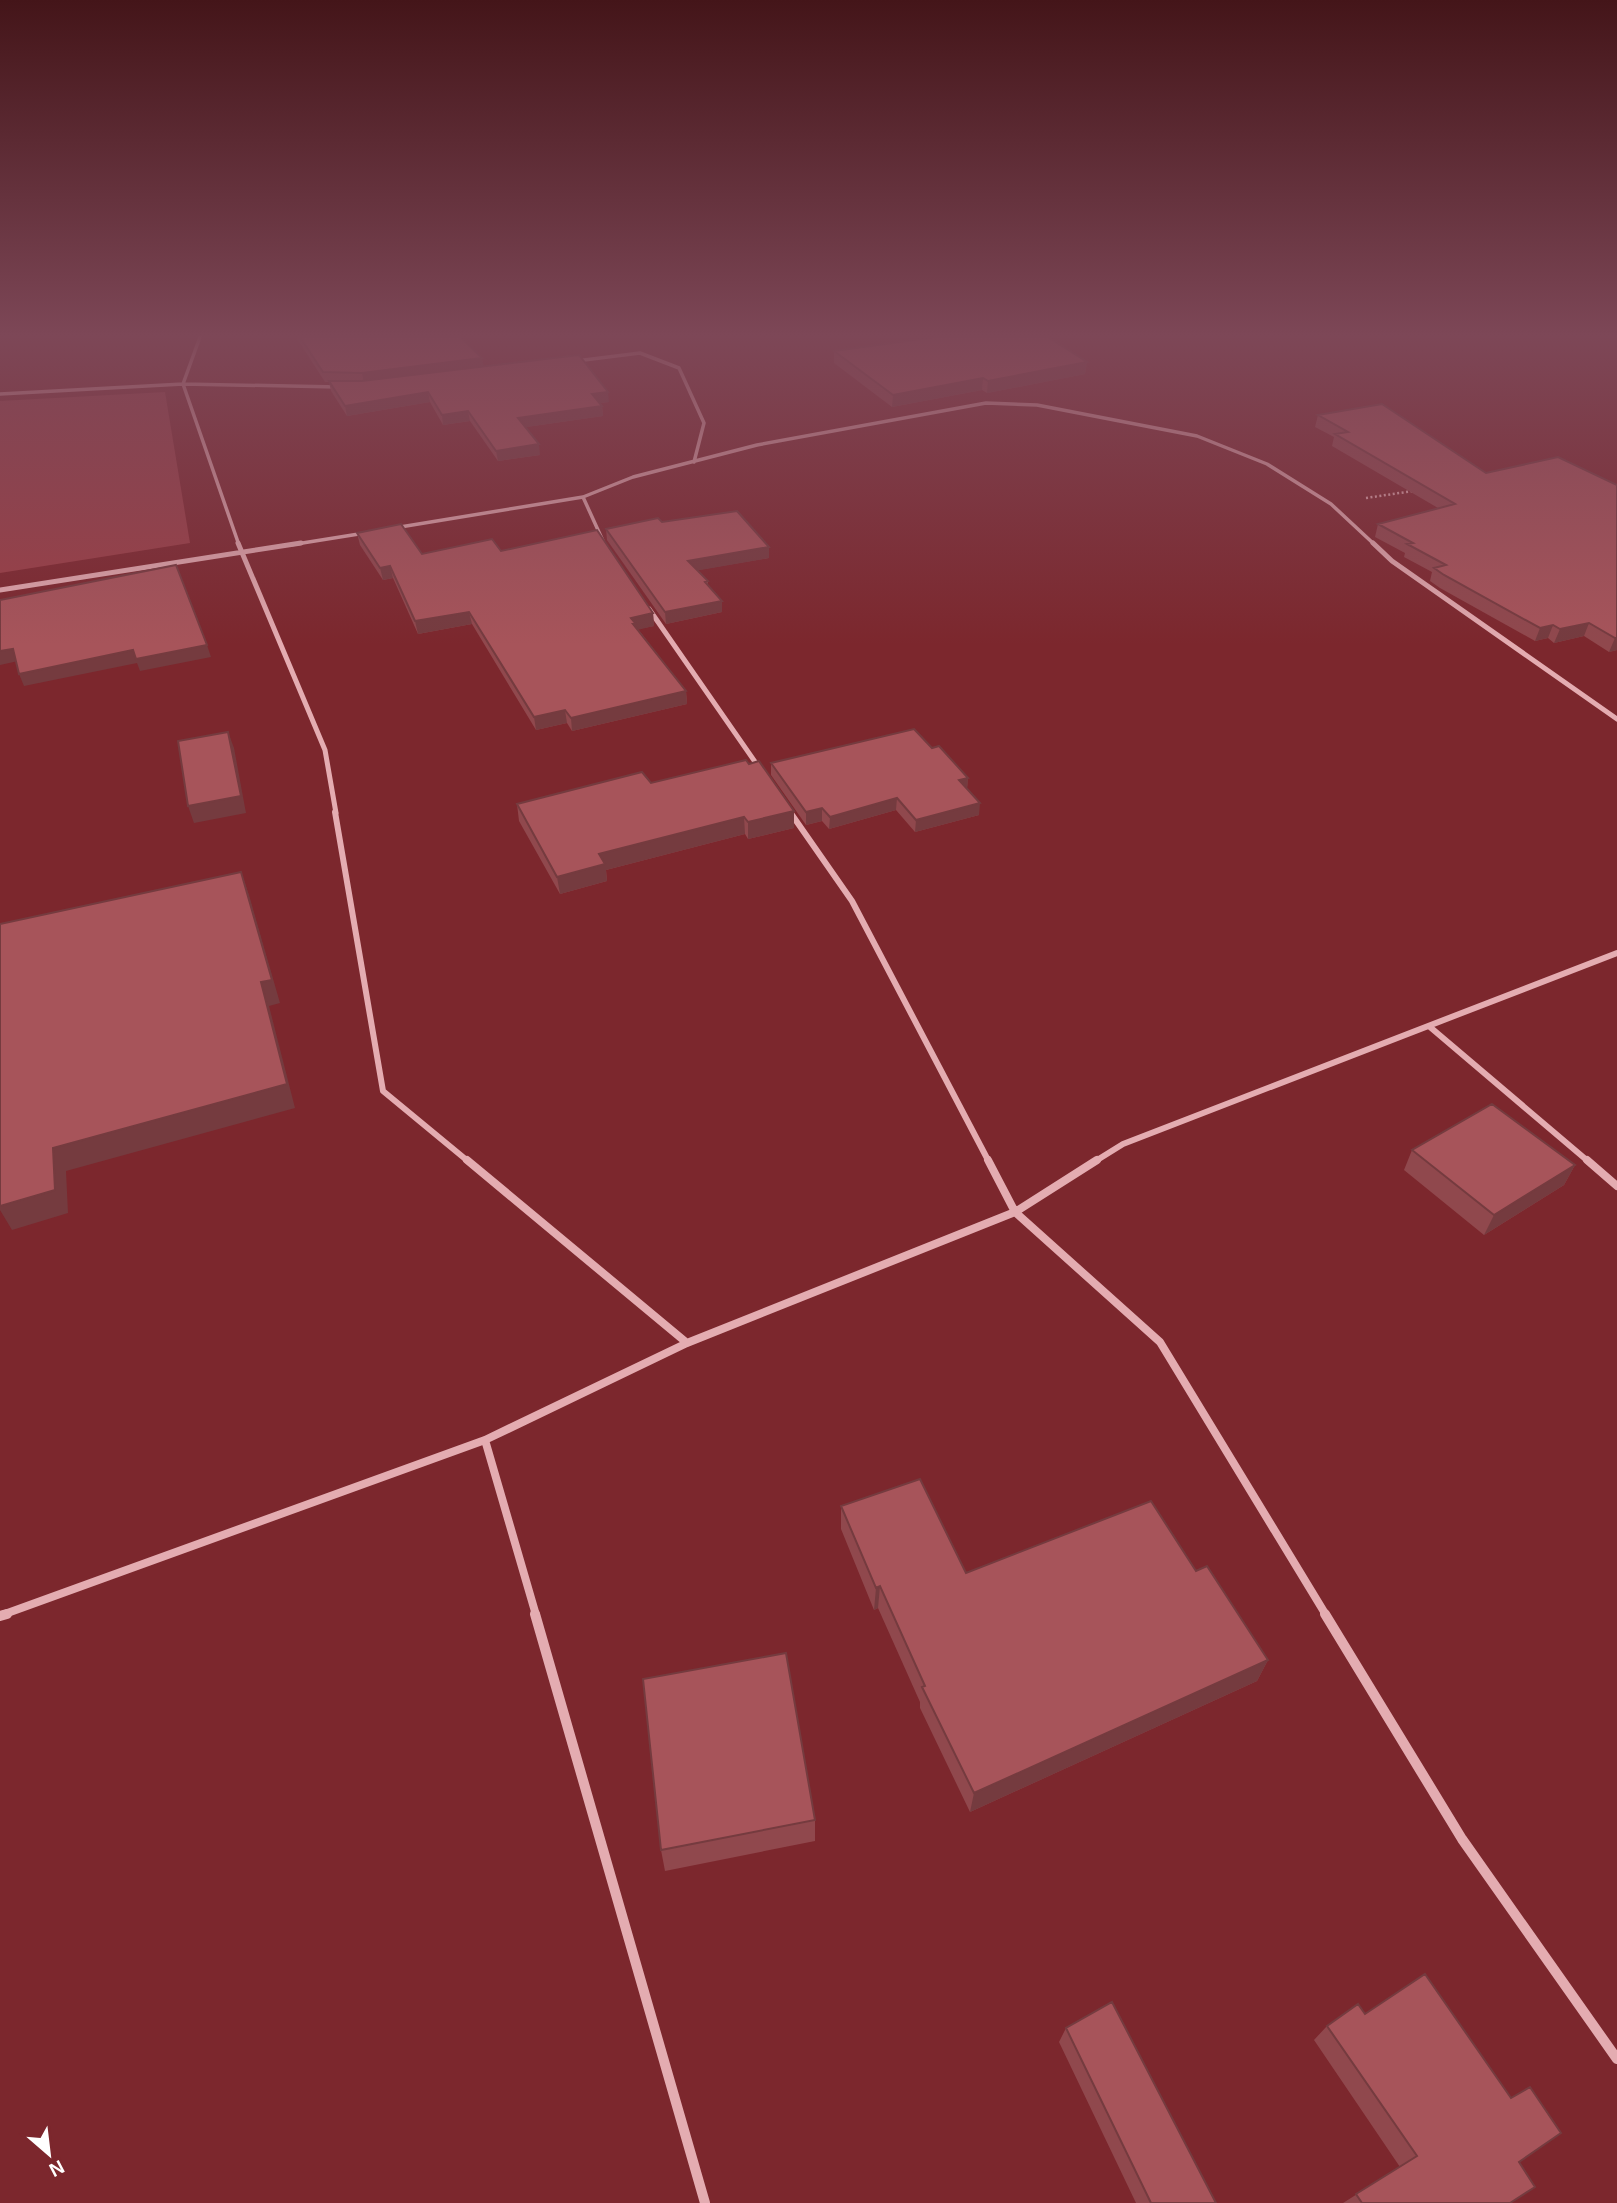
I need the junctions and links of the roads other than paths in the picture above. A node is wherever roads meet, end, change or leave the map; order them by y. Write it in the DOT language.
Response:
graph roads {
  1 [pos="202,440"];
  2 [pos="700,440"];
  3 [pos="785,440"];
  4 [pos="1207,440"];
  5 [pos="694,462"];
  6 [pos="583,497"];
  7 [pos="392,528"];
  8 [pos="378,530"];
  9 [pos="610,552"];
  10 [pos="242,553"];
  11 [pos="0,590"];
  12 [pos="641,597"];
  13 [pos="1617,719"];
  14 [pos="766,777"];
  15 [pos="782,800"];
  16 [pos="1617,953"];
  17 [pos="1430,1027"];
  18 [pos="1617,1186"];
  19 [pos="1015,1212"];
  20 [pos="687,1343"];
  21 [pos="485,1440"];
  22 [pos="0,1616"];
  23 [pos="1617,2059"];
  24 [pos="705,2203"];
  1 -- 10 [label="street"];
  2 -- 5 [label="street"];
  3 -- 5 [label="street"];
  4 -- 13 [label="street"];
  5 -- 6 [label="street"];
  6 -- 7 [label="street"];
  6 -- 9 [label="street"];
  8 -- 10 [label="street"];
  10 -- 11 [label="street"];
  10 -- 20 [label="street"];
  12 -- 14 [label="street"];
  15 -- 19 [label="street"];
  16 -- 17 [label="street"];
  17 -- 18 [label="street"];
  17 -- 19 [label="street"];
  19 -- 20 [label="street"];
  19 -- 23 [label="street"];
  20 -- 21 [label="street"];
  21 -- 22 [label="street"];
  21 -- 24 [label="street"];
}
